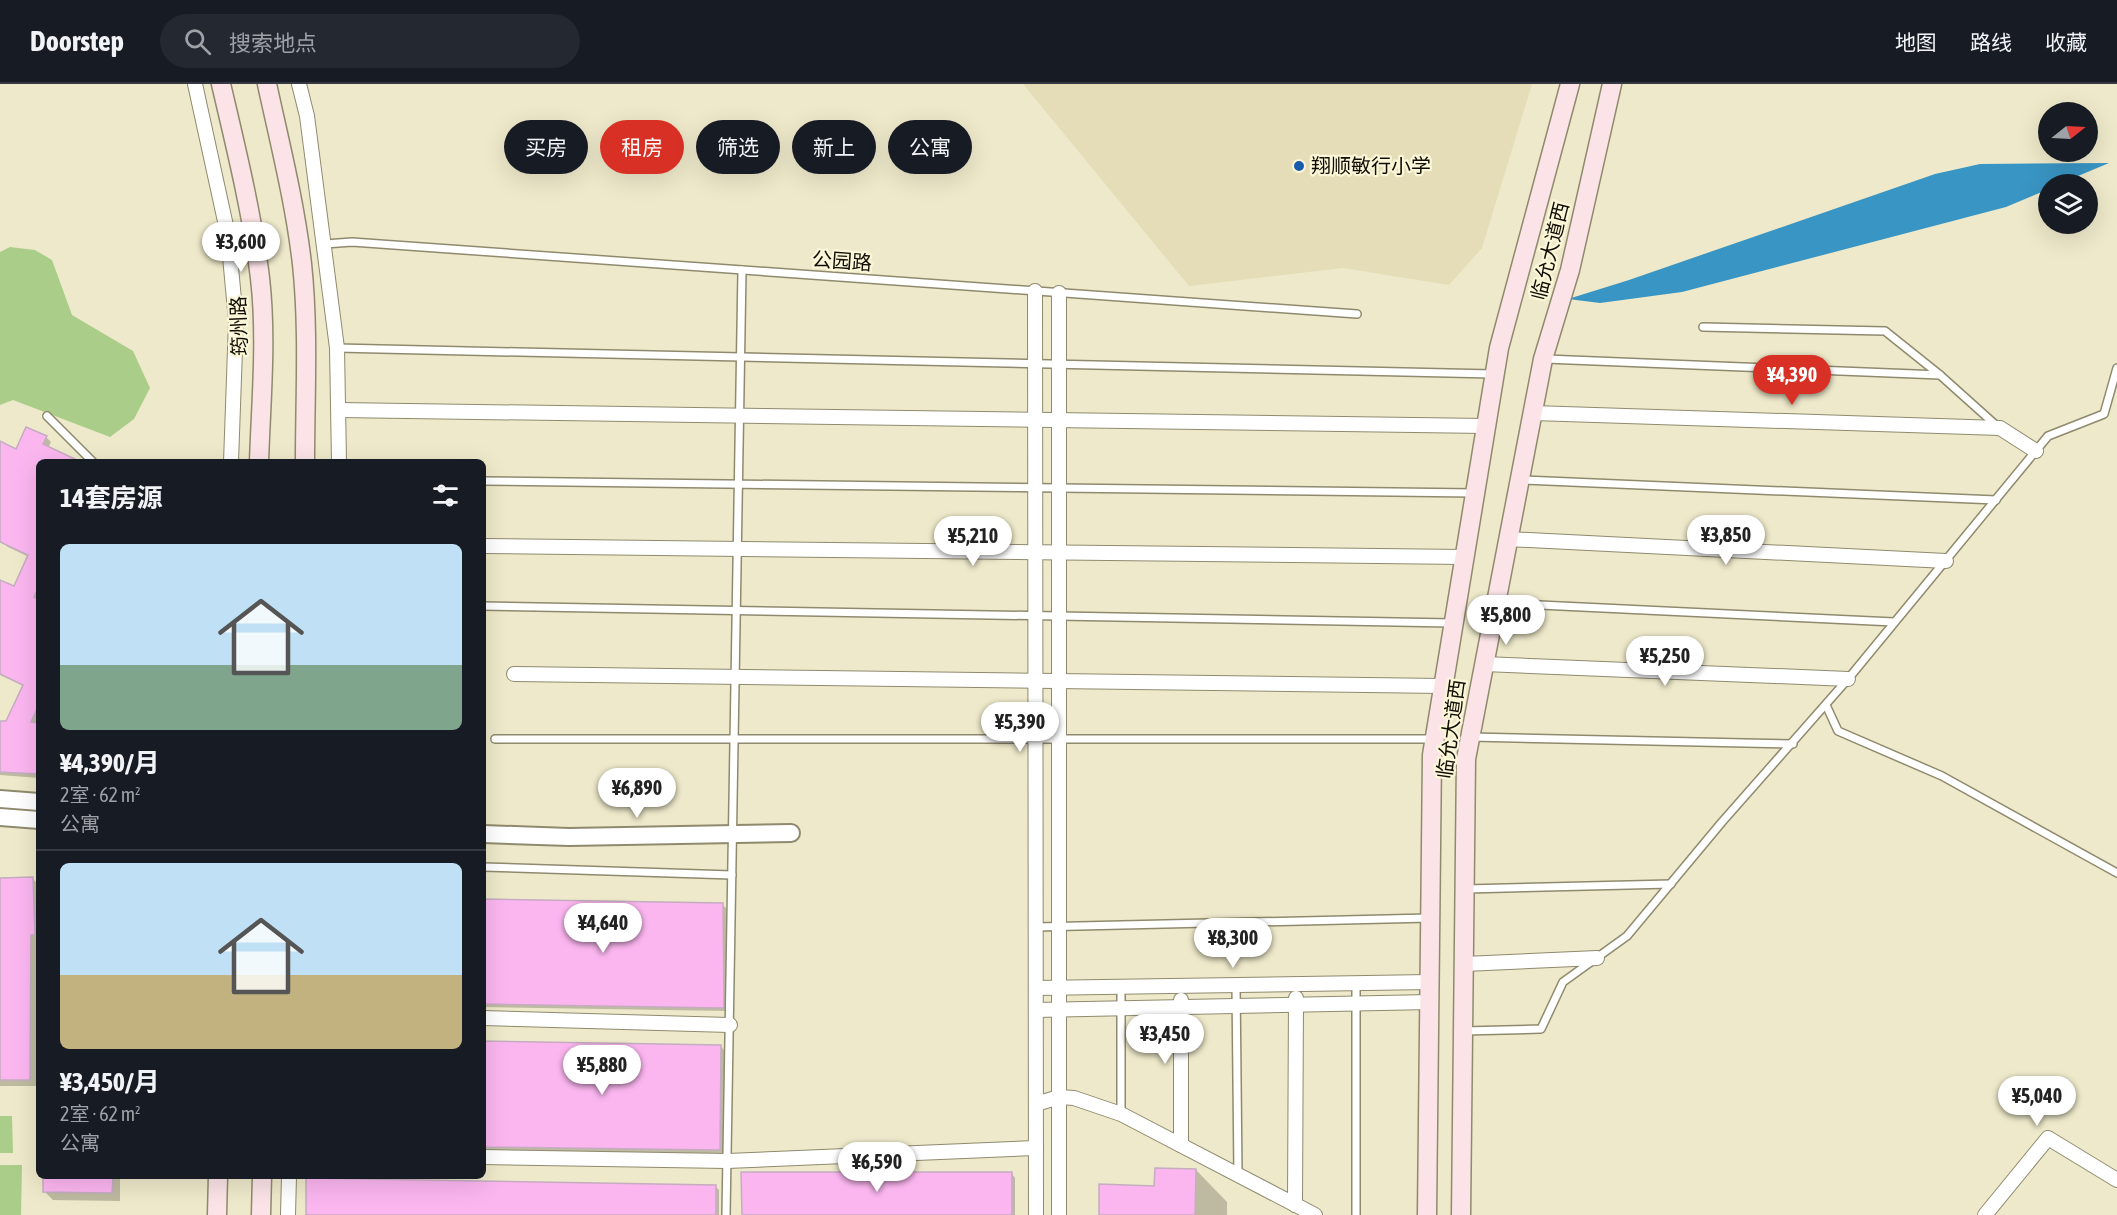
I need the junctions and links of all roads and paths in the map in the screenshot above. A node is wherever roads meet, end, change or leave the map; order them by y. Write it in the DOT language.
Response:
graph roads {
  1 [pos="195,84"];
  2 [pos="221,84"];
  3 [pos="267,84"];
  4 [pos="299,84"];
  5 [pos="1570,84"];
  6 [pos="1612,84"];
  7 [pos="325,244"];
  8 [pos="742,270"];
  9 [pos="1035,291"];
  10 [pos="1059,293"];
  11 [pos="1357,314"];
  12 [pos="1703,327"];
  13 [pos="338,348"];
  14 [pos="741,357"];
  15 [pos="1543,359"];
  16 [pos="1035,364"];
  17 [pos="1059,364"];
  18 [pos="2117,368"];
  19 [pos="1494,374"];
  20 [pos="1940,375"];
  21 [pos="339,410"];
  22 [pos="1533,414"];
  23 [pos="47,416"];
  24 [pos="740,416"];
  25 [pos="1035,420"];
  26 [pos="1059,420"];
  27 [pos="1486,426"];
  28 [pos="2000,428"];
  29 [pos="2036,451"];
  30 [pos="90,459"];
  31 [pos="231,459"];
  32 [pos="259,459"];
  33 [pos="305,459"];
  34 [pos="339,459"];
  35 [pos="1520,480"];
  36 [pos="486,481"];
  37 [pos="739,484"];
  38 [pos="1035,488"];
  39 [pos="1059,488"];
  40 [pos="1475,493"];
  41 [pos="1996,500"];
  42 [pos="1508,539"];
  43 [pos="486,546"];
  44 [pos="738,549"];
  45 [pos="1035,552"];
  46 [pos="1059,552"];
  47 [pos="1464,557"];
  48 [pos="1946,561"];
  49 [pos="1496,603"];
  50 [pos="486,606"];
  51 [pos="737,610"];
  52 [pos="1035,615"];
  53 [pos="1059,616"];
  54 [pos="1454,622"];
  55 [pos="1894,622"];
  56 [pos="1484,664"];
  57 [pos="514,674"];
  58 [pos="736,677"];
  59 [pos="1848,679"];
  60 [pos="1035,681"];
  61 [pos="1059,681"];
  62 [pos="1443,686"];
  63 [pos="1826,705"];
  64 [pos="1470,737"];
  65 [pos="1035,739"];
  66 [pos="1059,739"];
  67 [pos="1434,739"];
  68 [pos="495,740"];
  69 [pos="735,740"];
  70 [pos="1792,744"];
  71 [pos="0,799"];
  72 [pos="36,802"];
  73 [pos="0,817"];
  74 [pos="36,820"];
  75 [pos="791,833"];
  76 [pos="486,834"];
  77 [pos="733,834"];
  78 [pos="486,867"];
  79 [pos="2117,873"];
  80 [pos="732,875"];
  81 [pos="1671,884"];
  82 [pos="1465,889"];
  83 [pos="1431,918"];
  84 [pos="1059,926"];
  85 [pos="1036,927"];
  86 [pos="1597,958"];
  87 [pos="1464,964"];
  88 [pos="1430,982"];
  89 [pos="1356,983"];
  90 [pos="1296,984"];
  91 [pos="1236,985"];
  92 [pos="1181,986"];
  93 [pos="1059,987"];
  94 [pos="1121,987"];
  95 [pos="1036,988"];
  96 [pos="1430,1002"];
  97 [pos="1356,1004"];
  98 [pos="1296,1005"];
  99 [pos="1237,1006"];
  100 [pos="1181,1007"];
  101 [pos="1121,1008"];
  102 [pos="1059,1009"];
  103 [pos="1036,1010"];
  104 [pos="486,1018"];
  105 [pos="730,1025"];
  106 [pos="1463,1031"];
  107 [pos="1059,1097"];
  108 [pos="1036,1104"];
  109 [pos="1121,1114"];
  110 [pos="1181,1145"];
  111 [pos="1036,1148"];
  112 [pos="486,1157"];
  113 [pos="728,1161"];
  114 [pos="1238,1175"];
  115 [pos="218,1179"];
  116 [pos="262,1179"];
  117 [pos="289,1179"];
  118 [pos="2117,1180"];
  119 [pos="1295,1205"];
  120 [pos="217,1215"];
  121 [pos="261,1215"];
  122 [pos="288,1215"];
  123 [pos="726,1215"];
  124 [pos="1036,1215"];
  125 [pos="1059,1215"];
  126 [pos="1315,1215"];
  127 [pos="1356,1215"];
  128 [pos="1427,1215"];
  129 [pos="1461,1215"];
  130 [pos="1985,1215"];
  1 -- 31 [label="street"];
  2 -- 32 [label="main road, 筠州路"];
  3 -- 33 [label="main road"];
  4 -- 7 [label="street"];
  5 -- 19 [label="main road, 临允大道西"];
  6 -- 15 [label="main road, 临允大道西"];
  7 -- 8 [label="lane, 公园路"];
  7 -- 13 [label="street"];
  8 -- 9 [label="lane, 公园路"];
  8 -- 14 [label="lane"];
  9 -- 10 [label="lane, 公园路"];
  9 -- 16 [label="street"];
  10 -- 11 [label="lane, 公园路"];
  10 -- 17 [label="street"];
  12 -- 20 [label="lane"];
  13 -- 14 [label="lane"];
  13 -- 21 [label="street"];
  14 -- 16 [label="lane"];
  14 -- 24 [label="lane"];
  15 -- 20 [label="lane"];
  15 -- 22 [label="main road, 临允大道西"];
  16 -- 17 [label="lane"];
  16 -- 25 [label="street"];
  17 -- 19 [label="lane"];
  17 -- 26 [label="street"];
  18 -- 29 [label="lane"];
  19 -- 27 [label="main road, 临允大道西"];
  20 -- 28 [label="lane"];
  21 -- 24 [label="street"];
  21 -- 34 [label="street"];
  22 -- 28 [label="street"];
  22 -- 35 [label="main road, 临允大道西"];
  23 -- 30 [label="lane"];
  24 -- 25 [label="street"];
  24 -- 37 [label="lane"];
  25 -- 26 [label="street"];
  25 -- 38 [label="street"];
  26 -- 27 [label="street"];
  26 -- 39 [label="street"];
  27 -- 40 [label="main road, 临允大道西"];
  28 -- 29 [label="street"];
  29 -- 41 [label="lane"];
  35 -- 41 [label="lane"];
  35 -- 42 [label="main road, 临允大道西"];
  36 -- 37 [label="lane"];
  37 -- 38 [label="lane"];
  37 -- 44 [label="lane"];
  38 -- 39 [label="lane"];
  38 -- 45 [label="street"];
  39 -- 40 [label="lane"];
  39 -- 46 [label="street"];
  40 -- 47 [label="main road, 临允大道西"];
  41 -- 48 [label="lane"];
  42 -- 48 [label="street"];
  42 -- 49 [label="main road, 临允大道西"];
  43 -- 44 [label="street"];
  44 -- 45 [label="street"];
  44 -- 51 [label="lane"];
  45 -- 46 [label="street"];
  45 -- 52 [label="street"];
  46 -- 47 [label="street"];
  46 -- 53 [label="street"];
  47 -- 54 [label="main road, 临允大道西"];
  48 -- 55 [label="lane"];
  49 -- 55 [label="lane"];
  49 -- 56 [label="main road, 临允大道西"];
  50 -- 51 [label="lane"];
  51 -- 52 [label="lane"];
  51 -- 58 [label="lane"];
  52 -- 53 [label="lane"];
  52 -- 60 [label="street"];
  53 -- 54 [label="lane"];
  53 -- 61 [label="street"];
  54 -- 62 [label="main road, 临允大道西"];
  55 -- 59 [label="lane"];
  56 -- 59 [label="street"];
  56 -- 64 [label="main road, 临允大道西"];
  57 -- 58 [label="street"];
  58 -- 60 [label="street"];
  58 -- 69 [label="lane"];
  59 -- 63 [label="lane"];
  60 -- 61 [label="street"];
  60 -- 65 [label="street"];
  61 -- 62 [label="street"];
  61 -- 66 [label="street"];
  62 -- 67 [label="main road, 临允大道西"];
  63 -- 70 [label="lane"];
  63 -- 79 [label="lane"];
  64 -- 70 [label="lane"];
  64 -- 82 [label="main road, 临允大道西"];
  65 -- 66 [label="lane"];
  65 -- 69 [label="lane"];
  65 -- 85 [label="street"];
  66 -- 67 [label="lane"];
  66 -- 84 [label="street"];
  67 -- 83 [label="main road, 临允大道西"];
  68 -- 69 [label="lane"];
  69 -- 77 [label="lane"];
  70 -- 81 [label="lane"];
  71 -- 72 [label="street"];
  73 -- 74 [label="street"];
  75 -- 77 [label="street"];
  76 -- 77 [label="street"];
  77 -- 80 [label="lane"];
  78 -- 80 [label="lane"];
  80 -- 105 [label="lane"];
  81 -- 82 [label="lane"];
  81 -- 86 [label="lane"];
  82 -- 87 [label="main road, 临允大道西"];
  83 -- 84 [label="lane"];
  83 -- 88 [label="main road, 临允大道西"];
  84 -- 85 [label="lane"];
  84 -- 93 [label="street"];
  85 -- 95 [label="street"];
  86 -- 87 [label="street"];
  86 -- 106 [label="lane"];
  87 -- 106 [label="main road, 临允大道西"];
  88 -- 89 [label="street"];
  88 -- 96 [label="main road, 临允大道西"];
  89 -- 90 [label="street"];
  89 -- 97 [label="lane"];
  90 -- 91 [label="street"];
  90 -- 98 [label="street"];
  91 -- 92 [label="street"];
  91 -- 99 [label="lane"];
  92 -- 94 [label="street"];
  92 -- 100 [label="street"];
  93 -- 94 [label="street"];
  93 -- 95 [label="street"];
  93 -- 102 [label="street"];
  94 -- 101 [label="lane"];
  95 -- 103 [label="street"];
  96 -- 97 [label="street"];
  96 -- 128 [label="main road, 临允大道西"];
  97 -- 98 [label="street"];
  97 -- 127 [label="lane"];
  98 -- 99 [label="street"];
  98 -- 119 [label="street"];
  99 -- 100 [label="street"];
  99 -- 114 [label="lane"];
  100 -- 101 [label="street"];
  100 -- 110 [label="street"];
  101 -- 102 [label="street"];
  101 -- 109 [label="lane"];
  102 -- 103 [label="street"];
  102 -- 107 [label="street"];
  103 -- 108 [label="street"];
  104 -- 105 [label="street"];
  105 -- 113 [label="lane"];
  106 -- 129 [label="main road, 临允大道西"];
  107 -- 108 [label="street"];
  107 -- 109 [label="street"];
  107 -- 125 [label="street"];
  108 -- 111 [label="street"];
  109 -- 110 [label="street"];
  110 -- 114 [label="street"];
  111 -- 113 [label="street"];
  111 -- 124 [label="street"];
  112 -- 113 [label="street"];
  113 -- 123 [label="lane"];
  114 -- 119 [label="street"];
  115 -- 120 [label="main road"];
  116 -- 121 [label="main road"];
  117 -- 122 [label="street"];
  118 -- 130 [label="street"];
  119 -- 126 [label="street"];
}
